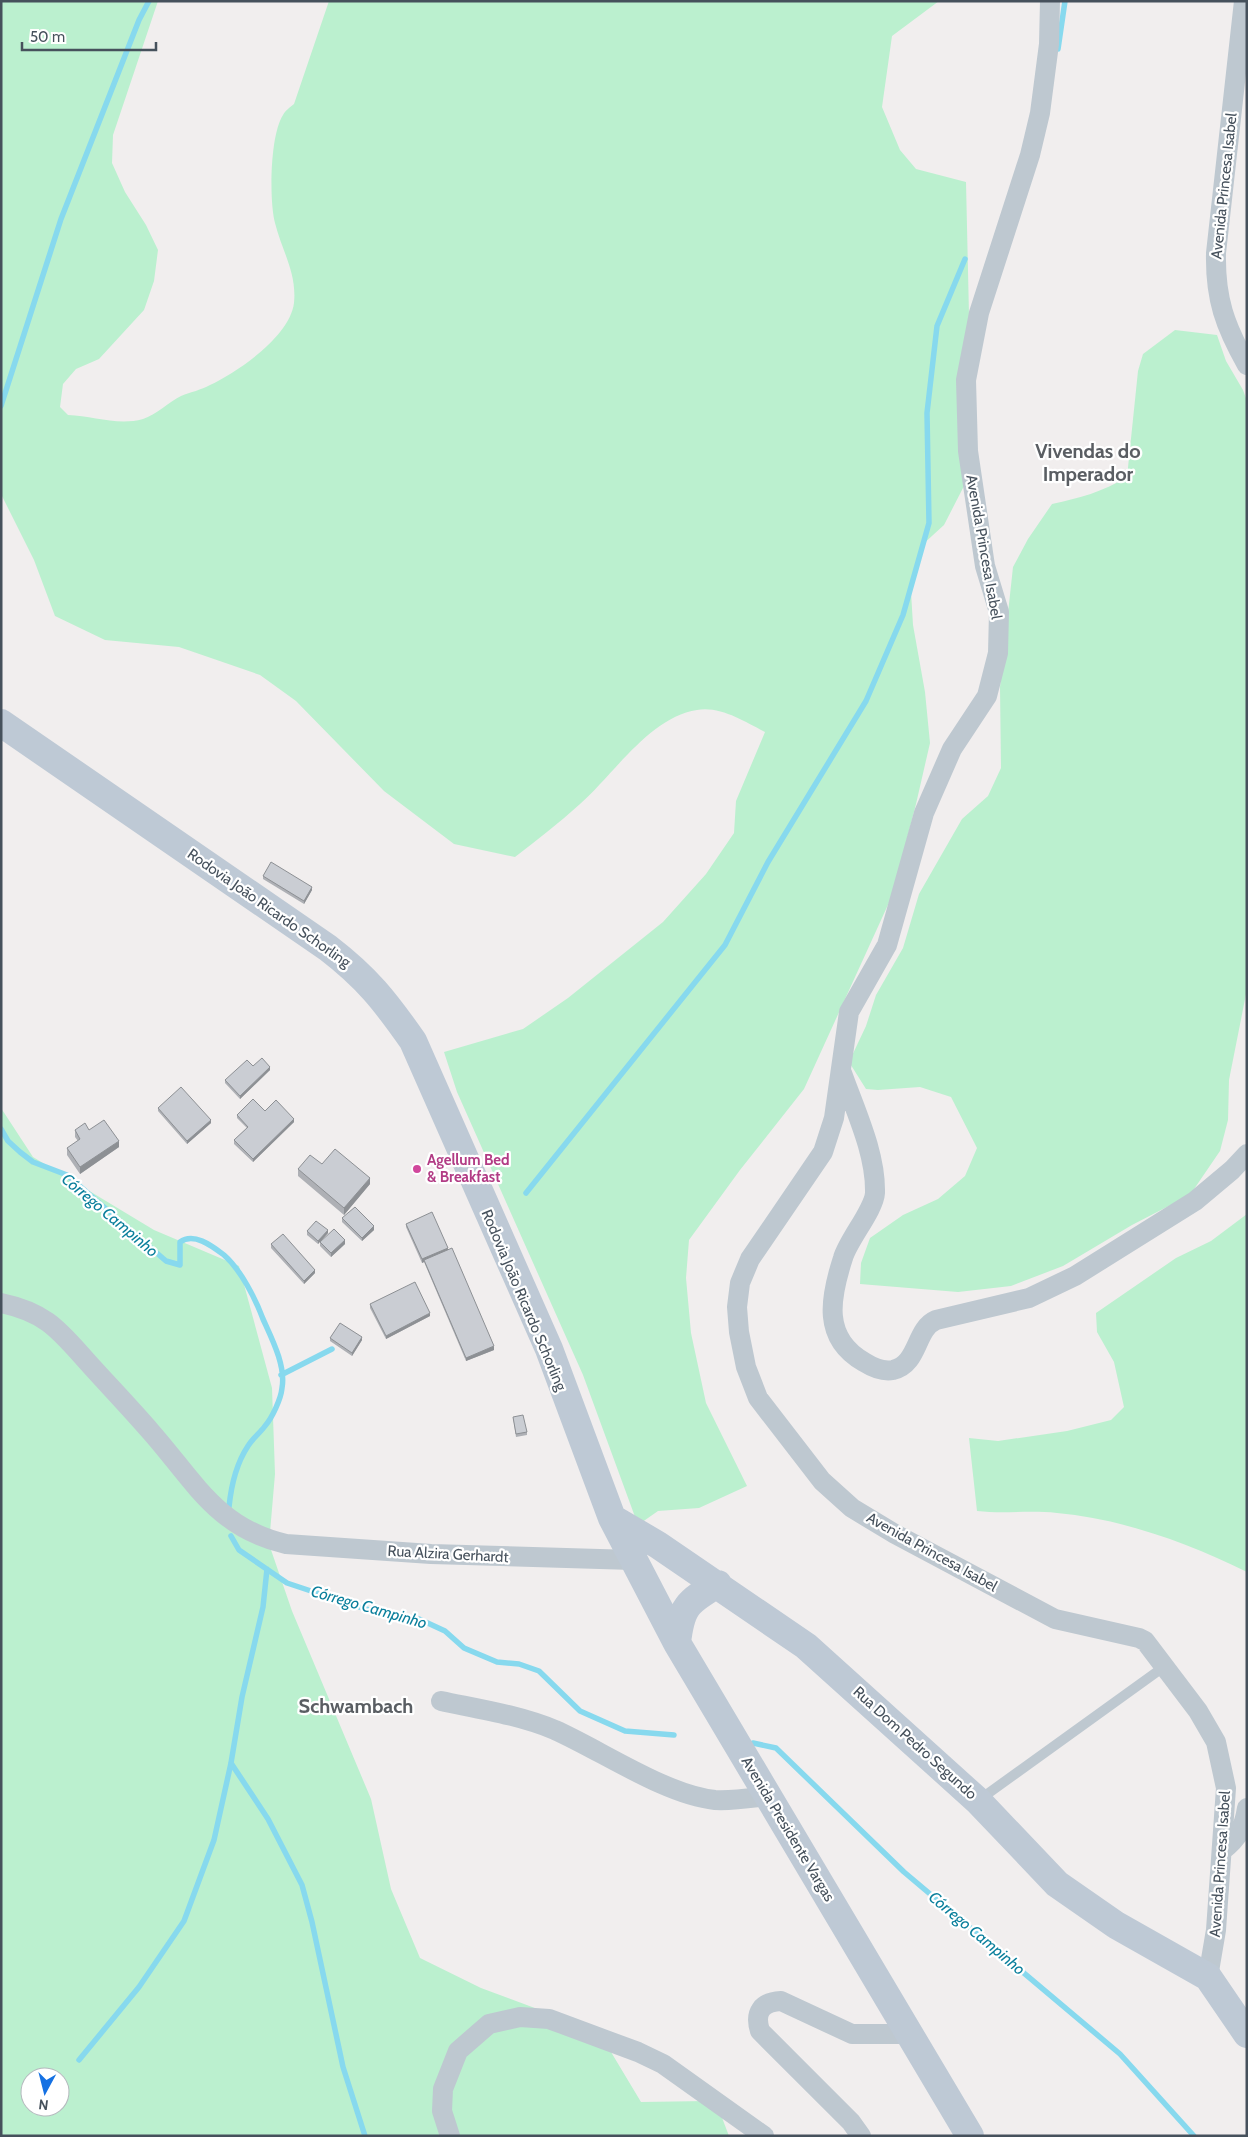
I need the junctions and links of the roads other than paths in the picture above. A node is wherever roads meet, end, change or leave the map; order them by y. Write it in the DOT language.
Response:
graph roads {
  1 [pos="1050,1"];
  2 [pos="1244,1"];
  3 [pos="1247,365"];
  4 [pos="1,723"];
  5 [pos="842,1071"];
  6 [pos="1247,1154"];
  7 [pos="1,1304"];
  8 [pos="612,1518"];
  9 [pos="632,1560"];
  10 [pos="718,1584"];
  11 [pos="677,1643"];
  12 [pos="1165,1666"];
  13 [pos="441,1701"];
  14 [pos="768,1796"];
  15 [pos="978,1800"];
  16 [pos="1247,1808"];
  17 [pos="1222,1850"];
  18 [pos="1208,1976"];
  19 [pos="910,2034"];
  20 [pos="1247,2034"];
  21 [pos="450,2136"];
  22 [pos="764,2136"];
  23 [pos="861,2136"];
  24 [pos="970,2136"];
  1 -- 5 [label="street, Avenida Princesa Isabel"];
  2 -- 3 [label="street, Avenida Princesa Isabel"];
  4 -- 8 [label="main road, Rodovia João Ricardo Schorling"];
  5 -- 6 [label="street, Avenida Princesa Isabel"];
  5 -- 12 [label="street, Avenida Princesa Isabel"];
  7 -- 9 [label="street, Rua Alzira Gerhardt"];
  8 -- 9 [label="main road, Avenida Presidente Vargas"];
  8 -- 10 [label="main road, Rua Dom Pedro Segundo"];
  9 -- 11 [label="main road, Avenida Presidente Vargas"];
  10 -- 11 [label="main road"];
  10 -- 15 [label="main road, Rua Dom Pedro Segundo"];
  11 -- 14 [label="main road, Avenida Presidente Vargas"];
  12 -- 15 [label="lane"];
  12 -- 17 [label="street, Avenida Princesa Isabel"];
  13 -- 14 [label="street"];
  14 -- 19 [label="main road, Avenida Presidente Vargas"];
  15 -- 18 [label="main road, Rua Dom Pedro Segundo"];
  16 -- 17 [label="street"];
  17 -- 18 [label="street, Avenida Princesa Isabel"];
  18 -- 20 [label="main road"];
  19 -- 23 [label="street"];
  19 -- 24 [label="main road, Avenida Presidente Vargas"];
  21 -- 22 [label="street"];
}
